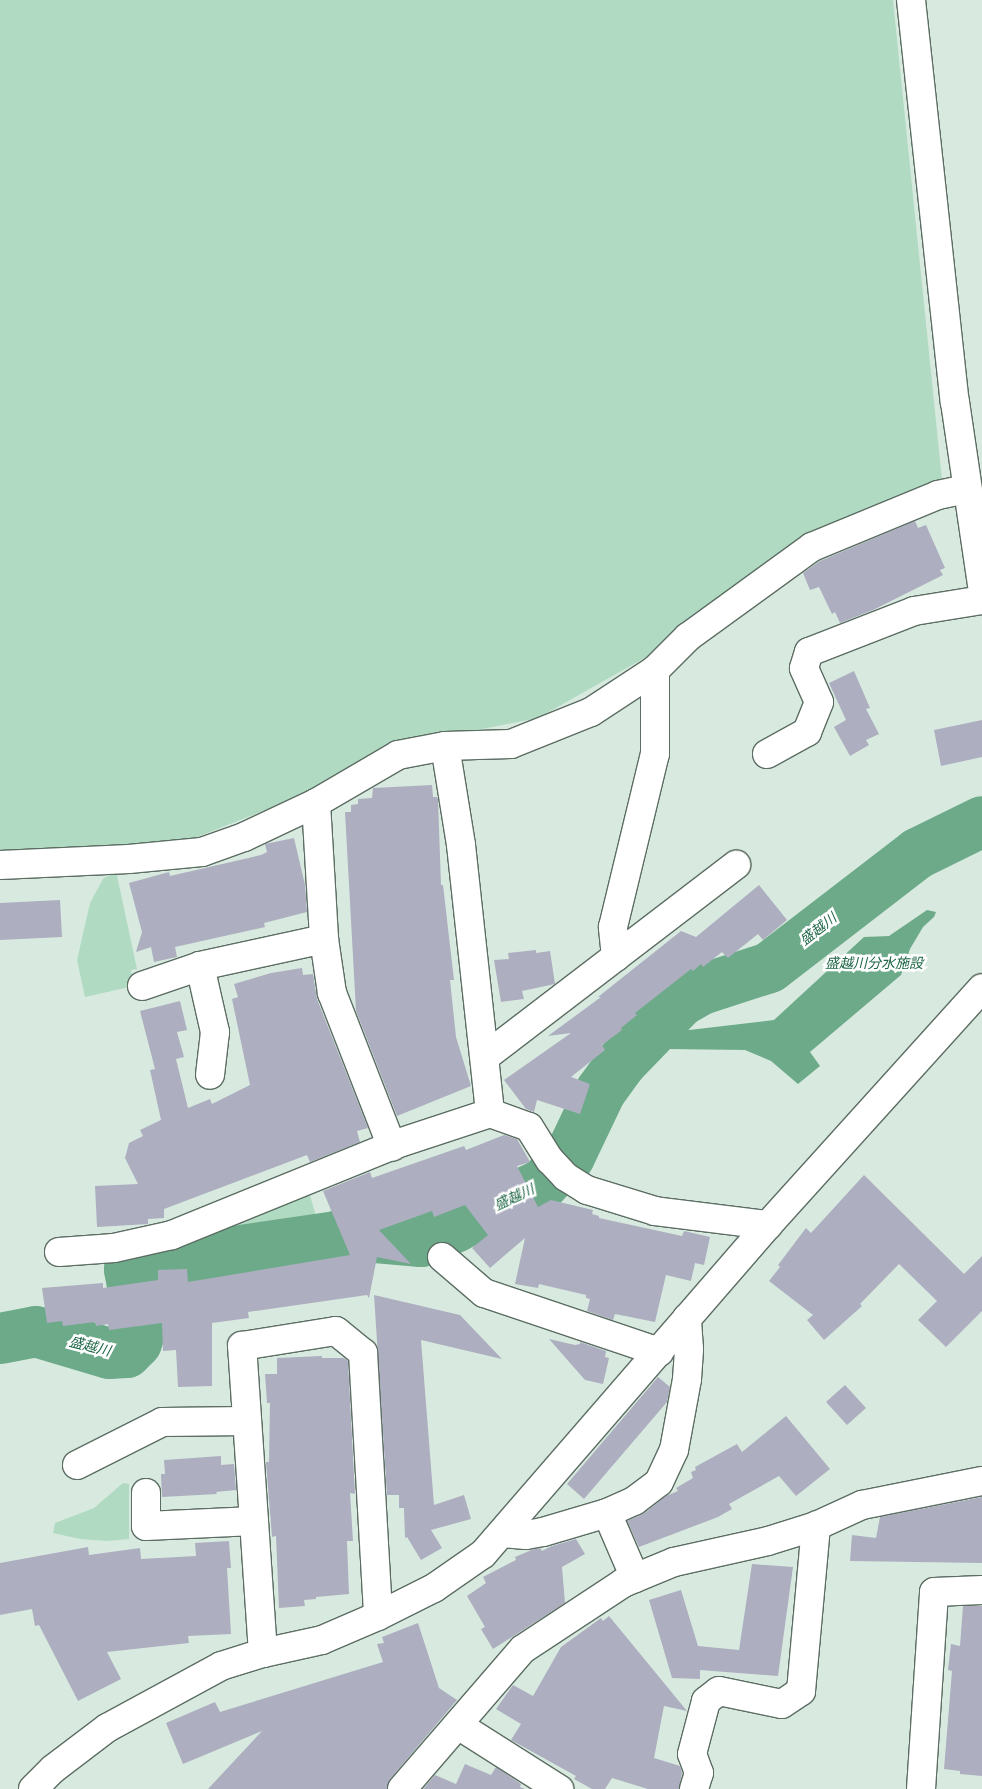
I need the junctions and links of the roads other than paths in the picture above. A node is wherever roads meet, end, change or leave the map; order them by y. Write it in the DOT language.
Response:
graph roads {
  1 [pos="911,0"];
  2 [pos="967,489"];
  3 [pos="982,585"];
  4 [pos="982,600"];
  5 [pos="655,670"];
  6 [pos="444,746"];
  7 [pos="767,754"];
  8 [pos="316,803"];
  9 [pos="0,864"];
  10 [pos="736,865"];
  11 [pos="324,939"];
  12 [pos="616,957"];
  13 [pos="200,966"];
  14 [pos="142,986"];
  15 [pos="982,988"];
  16 [pos="486,1056"];
  17 [pos="210,1075"];
  18 [pos="490,1113"];
  19 [pos="392,1146"];
  20 [pos="768,1225"];
  21 [pos="59,1252"];
  22 [pos="442,1258"];
  23 [pos="687,1318"];
  24 [pos="659,1352"];
  25 [pos="247,1421"];
  26 [pos="77,1465"];
  27 [pos="982,1481"];
  28 [pos="146,1493"];
  29 [pos="607,1513"];
  30 [pos="254,1521"];
  31 [pos="816,1526"];
  32 [pos="502,1533"];
  33 [pos="635,1578"];
  34 [pos="982,1590"];
  35 [pos="378,1616"];
  36 [pos="262,1654"];
  37 [pos="458,1725"];
  38 [pos="33,1789"];
  39 [pos="402,1789"];
  40 [pos="559,1789"];
  41 [pos="694,1789"];
  42 [pos="922,1789"];
  1 -- 2 [label="street"];
  2 -- 3 [label="street"];
  2 -- 5 [label="street"];
  4 -- 7 [label="street"];
  5 -- 6 [label="street"];
  5 -- 12 [label="street"];
  6 -- 8 [label="street"];
  6 -- 16 [label="street"];
  8 -- 9 [label="street"];
  8 -- 11 [label="street"];
  10 -- 12 [label="street"];
  11 -- 13 [label="street"];
  11 -- 19 [label="street"];
  12 -- 16 [label="street"];
  13 -- 14 [label="street"];
  13 -- 17 [label="street"];
  15 -- 20 [label="street"];
  16 -- 18 [label="street"];
  18 -- 19 [label="street"];
  18 -- 20 [label="street"];
  19 -- 21 [label="street"];
  20 -- 23 [label="street"];
  22 -- 24 [label="street"];
  23 -- 24 [label="street"];
  23 -- 29 [label="street"];
  24 -- 32 [label="street"];
  25 -- 26 [label="street"];
  25 -- 30 [label="street"];
  25 -- 35 [label="street"];
  27 -- 31 [label="street"];
  28 -- 30 [label="street"];
  29 -- 32 [label="street"];
  29 -- 33 [label="street"];
  30 -- 36 [label="street"];
  31 -- 33 [label="street"];
  31 -- 41 [label="street"];
  32 -- 35 [label="street"];
  33 -- 37 [label="street"];
  34 -- 42 [label="street"];
  35 -- 36 [label="street"];
  36 -- 38 [label="street"];
  37 -- 39 [label="street"];
  37 -- 40 [label="street"];
}
